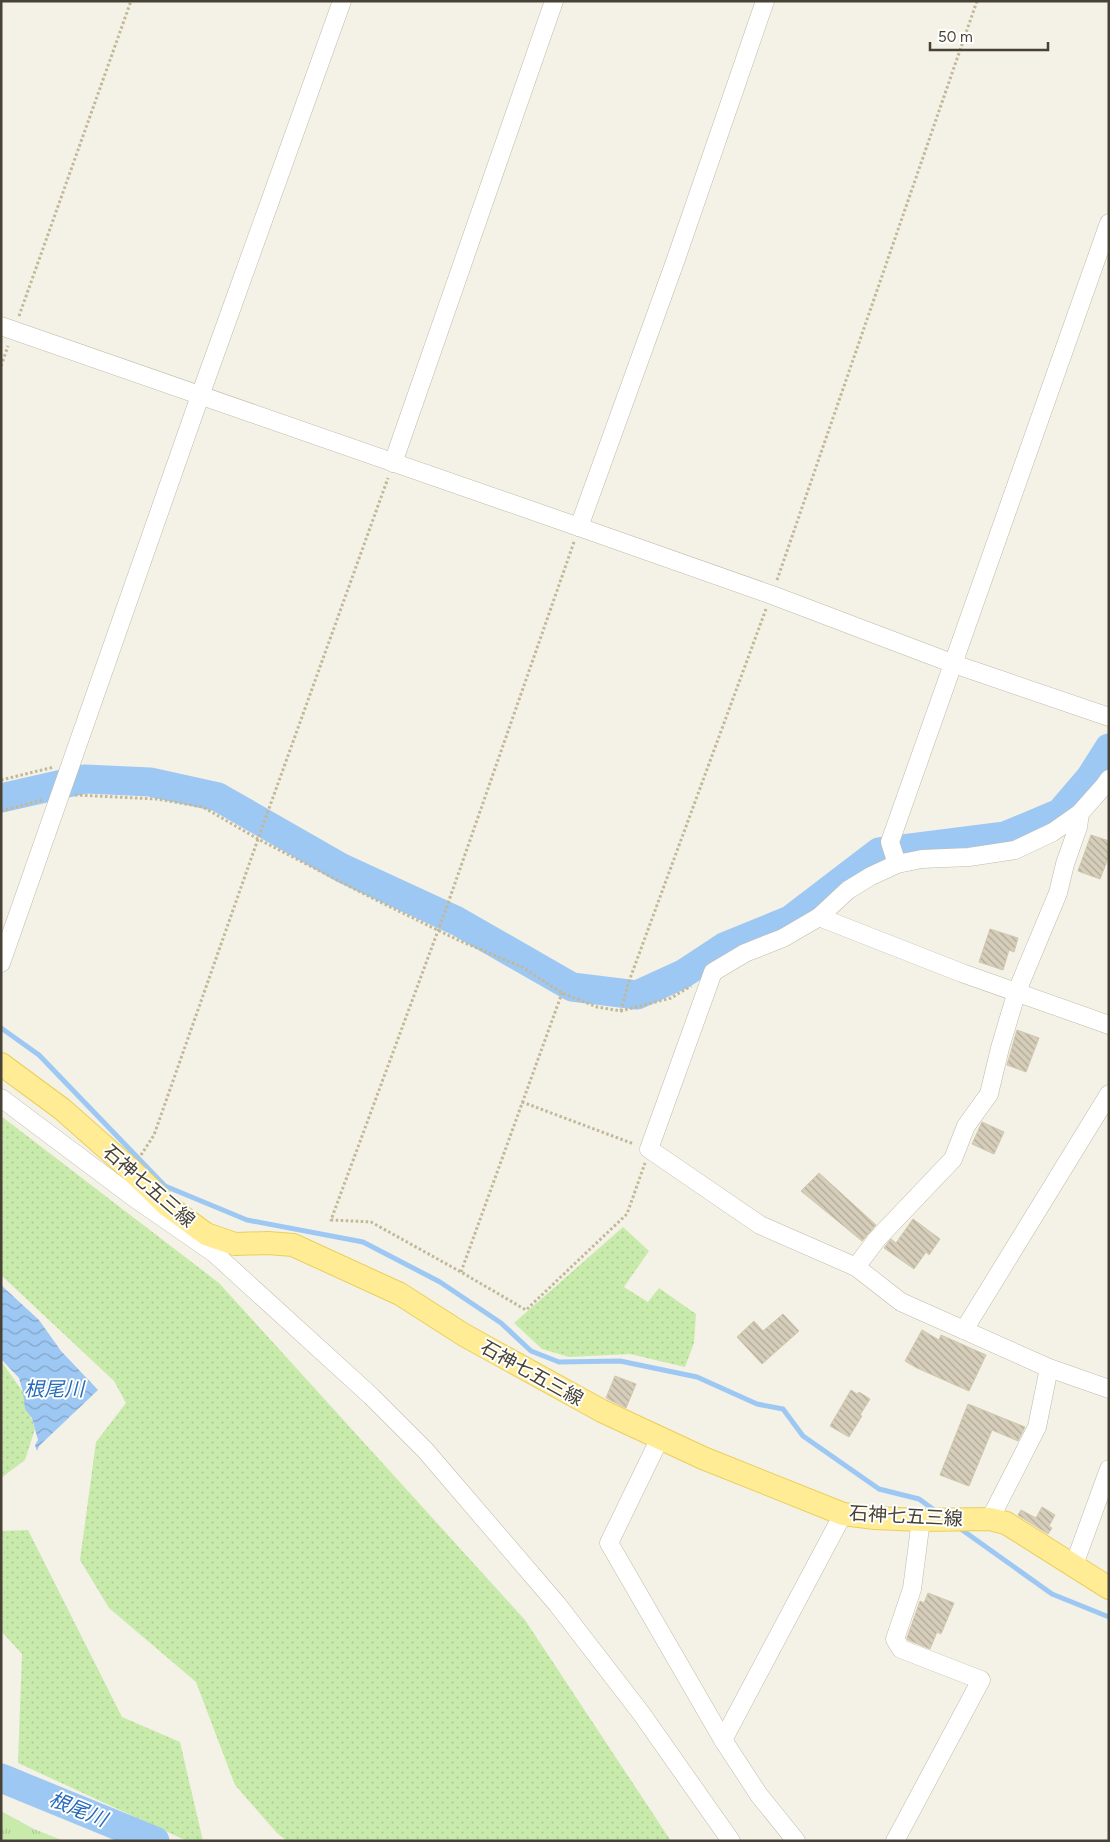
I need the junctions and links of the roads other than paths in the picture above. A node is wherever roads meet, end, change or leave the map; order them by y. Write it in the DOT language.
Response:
graph roads {
  1 [pos="342,1"];
  2 [pos="554,1"];
  3 [pos="764,1"];
  4 [pos="1109,223"];
  5 [pos="8,328"];
  6 [pos="200,396"];
  7 [pos="393,463"];
  8 [pos="579,527"];
  9 [pos="954,664"];
  10 [pos="1108,716"];
  11 [pos="1109,778"];
  12 [pos="1080,813"];
  13 [pos="896,862"];
  14 [pos="819,918"];
  15 [pos="1,963"];
  16 [pos="1017,991"];
  17 [pos="1109,1025"];
  18 [pos="1,1064"];
  19 [pos="1109,1094"];
  20 [pos="1,1098"];
  21 [pos="856,1267"];
  22 [pos="964,1330"];
  23 [pos="1049,1368"];
  24 [pos="1109,1390"];
  25 [pos="660,1438"];
  26 [pos="1109,1469"];
  27 [pos="843,1514"];
  28 [pos="990,1519"];
  29 [pos="921,1520"];
  30 [pos="1074,1565"];
  31 [pos="1109,1588"];
  32 [pos="723,1740"];
  33 [pos="731,1841"];
  34 [pos="796,1841"];
  35 [pos="895,1841"];
  1 -- 6 [label="street"];
  2 -- 7 [label="street"];
  3 -- 8 [label="street"];
  4 -- 9 [label="street"];
  5 -- 6 [label="street"];
  6 -- 7 [label="street"];
  6 -- 15 [label="street"];
  7 -- 8 [label="street"];
  8 -- 9 [label="street"];
  9 -- 10 [label="street"];
  9 -- 13 [label="street"];
  11 -- 12 [label="street"];
  12 -- 13 [label="street"];
  12 -- 16 [label="street"];
  13 -- 14 [label="street"];
  14 -- 16 [label="street"];
  14 -- 21 [label="street"];
  16 -- 17 [label="street"];
  16 -- 21 [label="street"];
  18 -- 25 [label="main road, 石神七五三線"];
  19 -- 22 [label="street"];
  20 -- 33 [label="street"];
  21 -- 22 [label="street"];
  22 -- 23 [label="street"];
  23 -- 24 [label="street"];
  23 -- 28 [label="street"];
  25 -- 27 [label="main road, 石神七五三線"];
  25 -- 32 [label="street"];
  26 -- 30 [label="street"];
  27 -- 29 [label="main road, 石神七五三線"];
  27 -- 32 [label="street"];
  28 -- 29 [label="main road, 石神七五三線"];
  28 -- 30 [label="main road, 石神七五三線"];
  29 -- 35 [label="street"];
  30 -- 31 [label="main road, 石神七五三線"];
  32 -- 34 [label="street"];
}
